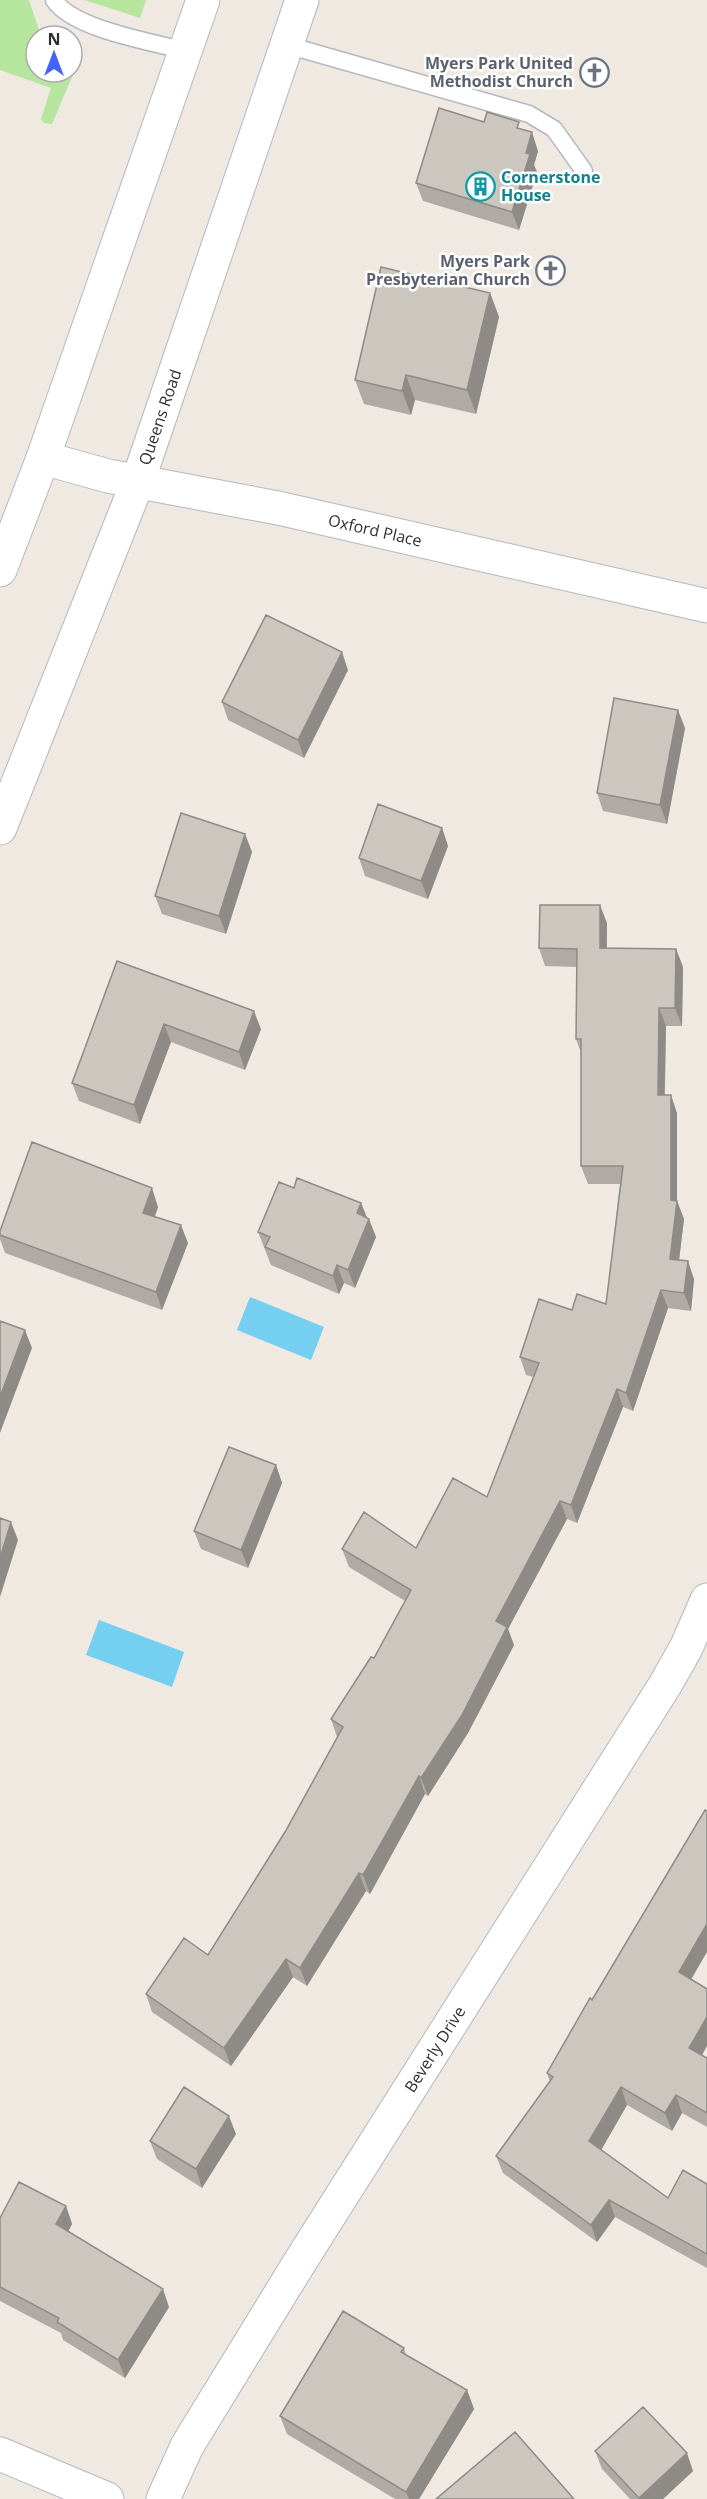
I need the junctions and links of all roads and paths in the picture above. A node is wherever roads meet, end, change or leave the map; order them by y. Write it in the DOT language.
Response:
graph roads {
  1 [pos="54,0"];
  2 [pos="203,0"];
  3 [pos="302,0"];
  4 [pos="286,45"];
  5 [pos="186,51"];
  6 [pos="584,171"];
  7 [pos="43,458"];
  8 [pos="138,481"];
  9 [pos="0,570"];
  10 [pos="707,606"];
  11 [pos="0,828"];
  12 [pos="707,1600"];
  13 [pos="0,2454"];
  14 [pos="107,2499"];
  15 [pos="163,2499"];
  1 -- 5 [label="lane"];
  2 -- 5 [label="street"];
  3 -- 4 [label="street, Queens Road"];
  4 -- 6 [label="lane"];
  4 -- 8 [label="street, Queens Road"];
  5 -- 7 [label="street"];
  7 -- 8 [label="street, Oxford Place"];
  7 -- 9 [label="street"];
  8 -- 10 [label="street, Oxford Place"];
  8 -- 11 [label="street, Queens Road"];
  12 -- 15 [label="street, Beverly Drive"];
  13 -- 14 [label="street"];
}
